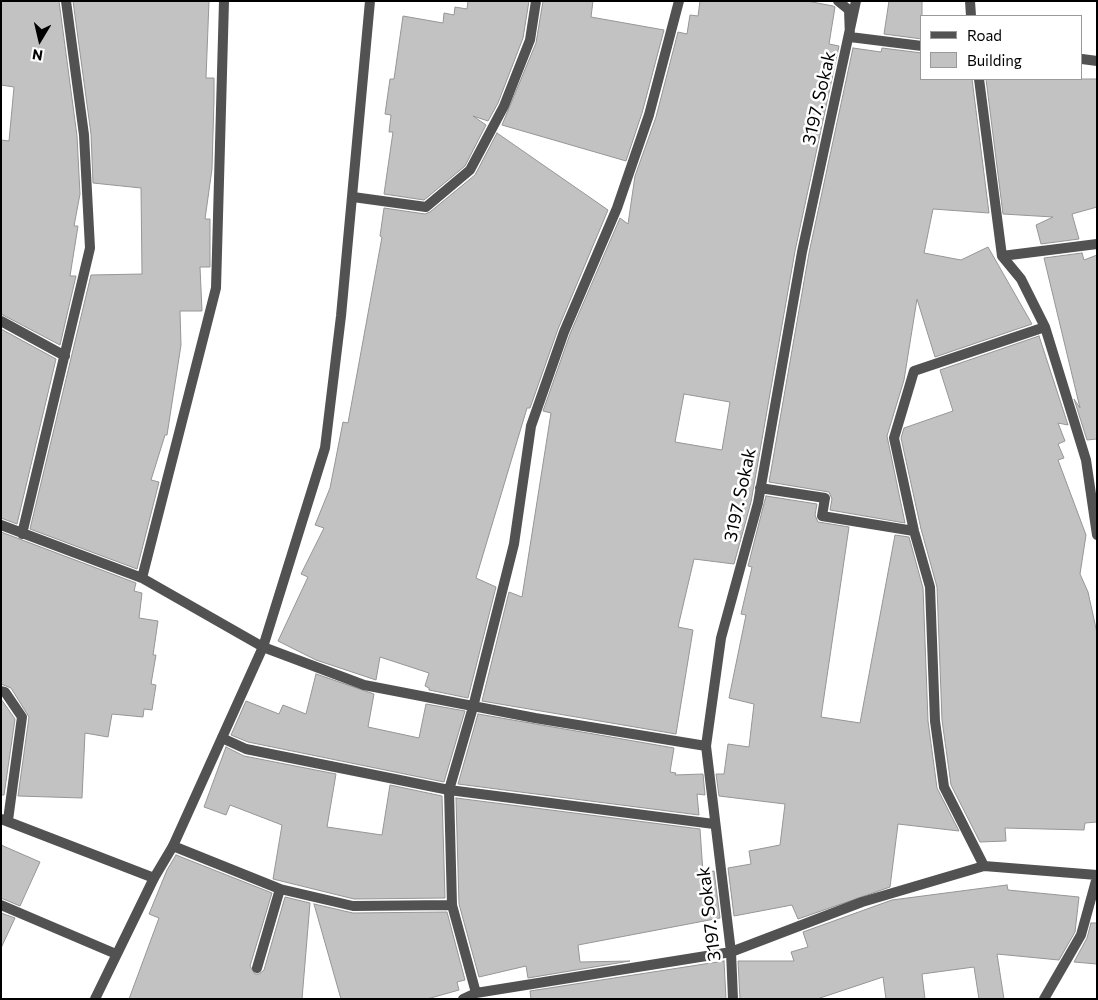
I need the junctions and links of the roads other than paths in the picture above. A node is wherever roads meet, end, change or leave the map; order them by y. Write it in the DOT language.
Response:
graph roads {
  1 [pos="66,1"];
  2 [pos="224,1"];
  3 [pos="370,1"];
  4 [pos="536,1"];
  5 [pos="679,1"];
  6 [pos="838,1"];
  7 [pos="856,1"];
  8 [pos="970,1"];
  9 [pos="971,15"];
  10 [pos="850,37"];
  11 [pos="920,46"];
  12 [pos="1083,59"];
  13 [pos="1097,61"];
  14 [pos="979,80"];
  15 [pos="353,197"];
  16 [pos="1097,244"];
  17 [pos="1002,256"];
  18 [pos="1,321"];
  19 [pos="1045,327"];
  20 [pos="65,356"];
  21 [pos="760,488"];
  22 [pos="1,525"];
  23 [pos="914,531"];
  24 [pos="22,534"];
  25 [pos="1097,535"];
  26 [pos="142,578"];
  27 [pos="263,647"];
  28 [pos="1,691"];
  29 [pos="473,707"];
  30 [pos="222,738"];
  31 [pos="706,746"];
  32 [pos="449,790"];
  33 [pos="4,819"];
  34 [pos="714,824"];
  35 [pos="173,846"];
  36 [pos="984,866"];
  37 [pos="1097,876"];
  38 [pos="154,878"];
  39 [pos="280,889"];
  40 [pos="1,905"];
  41 [pos="452,905"];
  42 [pos="731,952"];
  43 [pos="116,954"];
  44 [pos="258,968"];
  45 [pos="476,993"];
  46 [pos="94,999"];
  47 [pos="463,999"];
  48 [pos="733,999"];
  49 [pos="1044,999"];
  1 -- 20 [label="street"];
  2 -- 26 [label="street"];
  3 -- 15 [label="street"];
  4 -- 15 [label="street"];
  5 -- 29 [label="street"];
  6 -- 10 [label="street"];
  7 -- 10 [label="street, 3197. Sokak"];
  8 -- 9 [label="street"];
  10 -- 11 [label="street"];
  10 -- 21 [label="street, 3197. Sokak"];
  12 -- 13 [label="street"];
  14 -- 17 [label="street"];
  15 -- 27 [label="street"];
  16 -- 17 [label="street"];
  17 -- 19 [label="street"];
  18 -- 20 [label="street"];
  19 -- 23 [label="street"];
  19 -- 25 [label="street"];
  20 -- 24 [label="street"];
  21 -- 23 [label="street"];
  21 -- 31 [label="street, 3197. Sokak"];
  22 -- 24 [label="street"];
  23 -- 36 [label="street"];
  24 -- 26 [label="street"];
  26 -- 27 [label="street"];
  27 -- 29 [label="street"];
  27 -- 30 [label="street"];
  28 -- 33 [label="street"];
  29 -- 31 [label="street"];
  29 -- 32 [label="street"];
  30 -- 32 [label="street"];
  30 -- 35 [label="street"];
  31 -- 34 [label="street, 3197. Sokak"];
  32 -- 34 [label="street"];
  32 -- 41 [label="street"];
  33 -- 38 [label="street"];
  34 -- 42 [label="street, 3197. Sokak"];
  35 -- 38 [label="street"];
  35 -- 39 [label="street"];
  36 -- 37 [label="street"];
  36 -- 42 [label="street"];
  37 -- 49 [label="street"];
  38 -- 43 [label="street"];
  39 -- 41 [label="street"];
  39 -- 44 [label="street"];
  40 -- 43 [label="street"];
  41 -- 45 [label="street"];
  42 -- 45 [label="street"];
  42 -- 48 [label="street, 3197. Sokak"];
  43 -- 46 [label="street"];
  45 -- 47 [label="street"];
}
